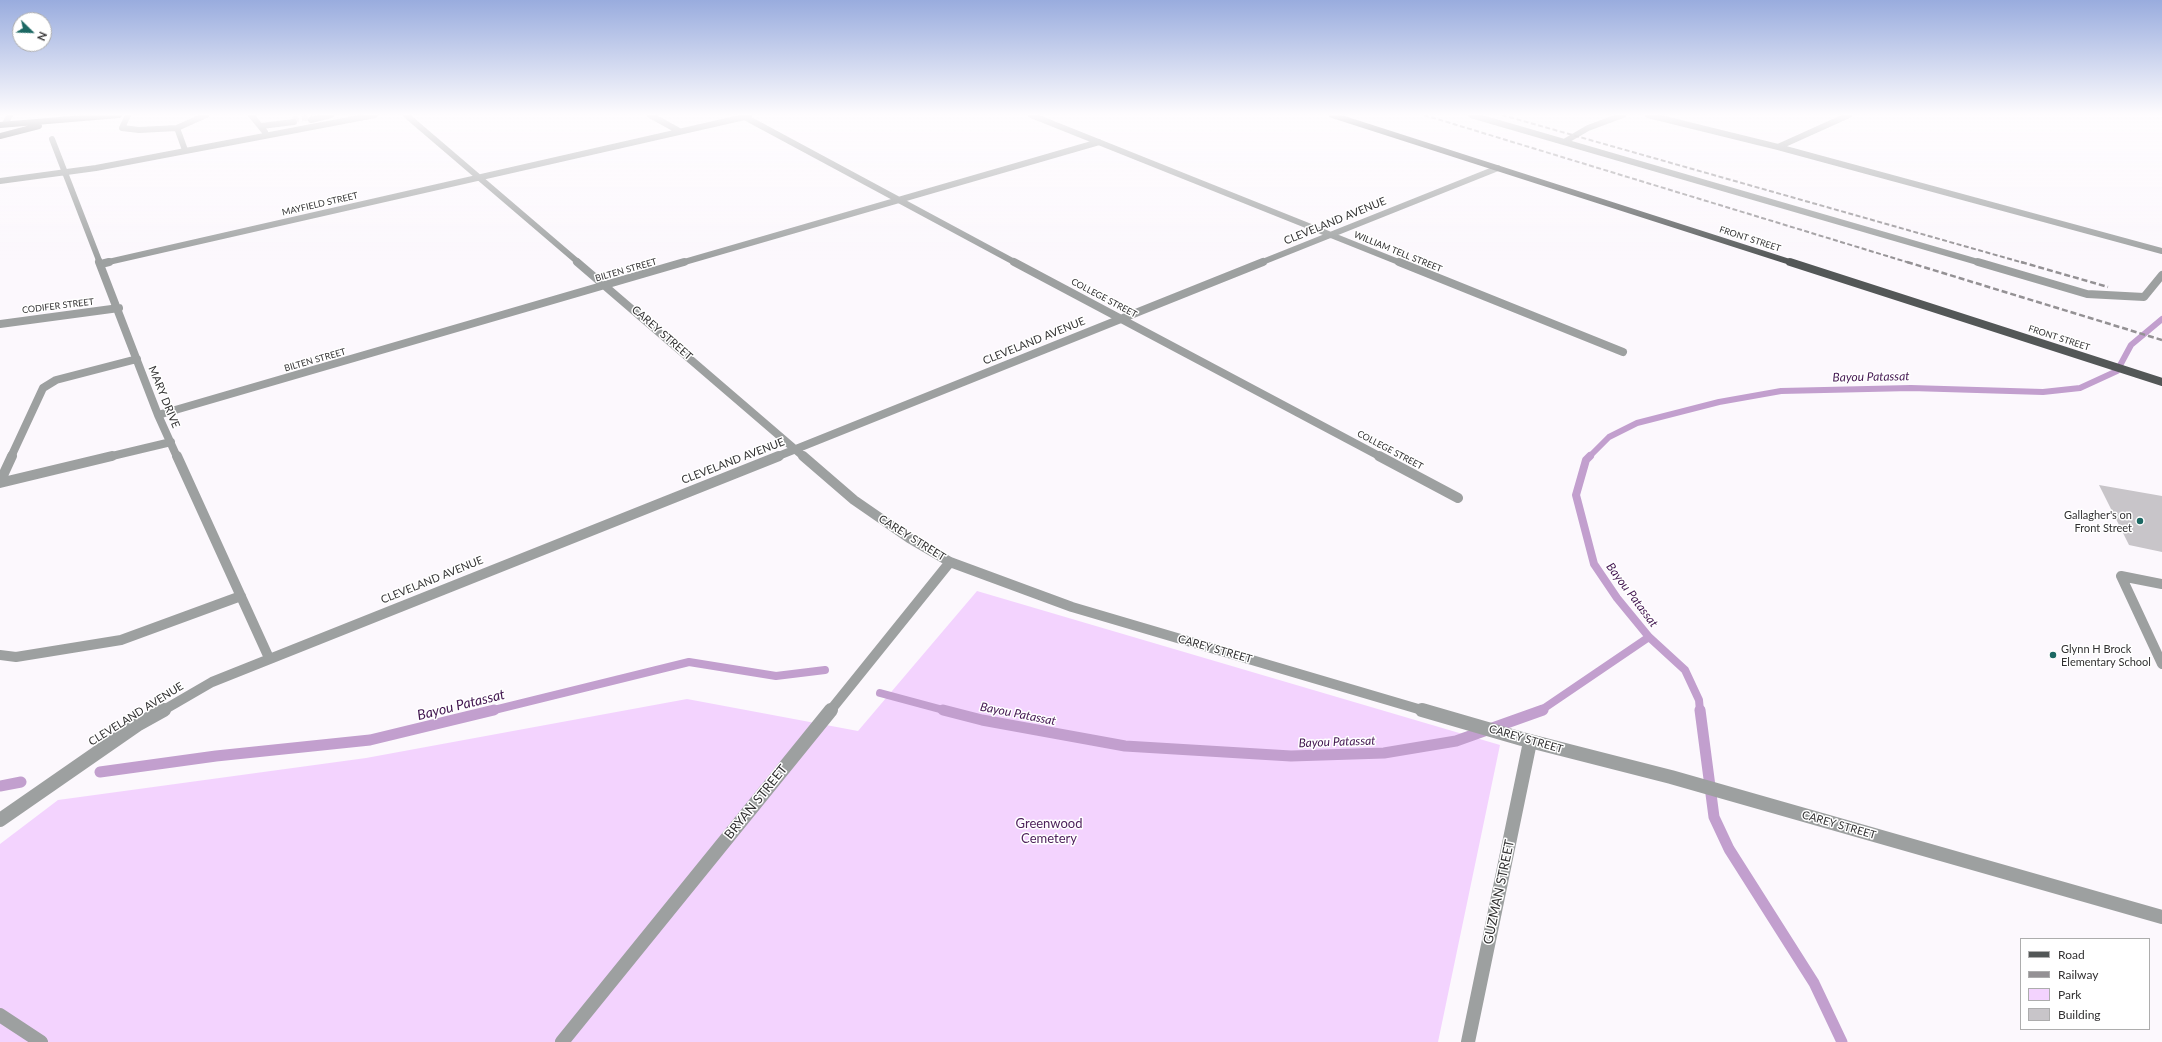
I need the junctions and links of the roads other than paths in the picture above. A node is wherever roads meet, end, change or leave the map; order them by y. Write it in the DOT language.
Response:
graph roads {
  1 [pos="61,164"];
  2 [pos="110,164"];
  3 [pos="463,164"];
  4 [pos="537,164"];
  5 [pos="832,164"];
  6 [pos="1024,164"];
  7 [pos="1153,164"];
  8 [pos="1484,164"];
  9 [pos="1640,164"];
  10 [pos="1839,164"];
  11 [pos="1498,168"];
  12 [pos="64,172"];
  13 [pos="479,177"];
  14 [pos="0,180"];
  15 [pos="897,200"];
  16 [pos="1332,235"];
  17 [pos="2162,251"];
  18 [pos="101,264"];
  19 [pos="2162,275"];
  20 [pos="606,286"];
  21 [pos="119,308"];
  22 [pos="1122,319"];
  23 [pos="0,324"];
  24 [pos="1624,352"];
  25 [pos="137,358"];
  26 [pos="2162,382"];
  27 [pos="158,415"];
  28 [pos="171,442"];
  29 [pos="796,449"];
  30 [pos="0,483"];
  31 [pos="1458,498"];
  32 [pos="950,562"];
  33 [pos="2162,584"];
  34 [pos="241,596"];
  35 [pos="0,655"];
  36 [pos="269,658"];
  37 [pos="2162,664"];
  38 [pos="1526,740"];
  39 [pos="0,820"];
  40 [pos="2162,917"];
  41 [pos="0,1015"];
  42 [pos="41,1042"];
  43 [pos="562,1042"];
  44 [pos="1468,1042"];
  1 -- 12 [label="street, MARY DRIVE"];
  2 -- 12 [label="street"];
  3 -- 13 [label="street, CAREY STREET"];
  4 -- 13 [label="street, MAYFIELD STREET"];
  5 -- 15 [label="street, COLLEGE STREET"];
  6 -- 15 [label="street, BILTEN STREET"];
  7 -- 16 [label="street, WILLIAM TELL STREET"];
  8 -- 11 [label="main road, FRONT STREET"];
  9 -- 19 [label="street"];
  10 -- 17 [label="street"];
  11 -- 16 [label="street, CLEVELAND AVENUE"];
  11 -- 26 [label="main road, FRONT STREET"];
  12 -- 14 [label="street"];
  12 -- 18 [label="street, MARY DRIVE"];
  13 -- 18 [label="street, MAYFIELD STREET"];
  13 -- 20 [label="street, CAREY STREET"];
  15 -- 20 [label="street, BILTEN STREET"];
  15 -- 22 [label="street, COLLEGE STREET"];
  16 -- 22 [label="street, CLEVELAND AVENUE"];
  16 -- 24 [label="street, WILLIAM TELL STREET"];
  18 -- 21 [label="street, MARY DRIVE"];
  20 -- 27 [label="street, BILTEN STREET"];
  20 -- 29 [label="street, CAREY STREET"];
  21 -- 23 [label="street, CODIFER STREET"];
  21 -- 25 [label="street, MARY DRIVE"];
  22 -- 29 [label="street, CLEVELAND AVENUE"];
  22 -- 31 [label="street, COLLEGE STREET"];
  25 -- 27 [label="street, MARY DRIVE"];
  25 -- 30 [label="street"];
  27 -- 28 [label="street, MARY DRIVE"];
  28 -- 30 [label="street"];
  28 -- 34 [label="street, MARY DRIVE"];
  29 -- 32 [label="street, CAREY STREET"];
  29 -- 36 [label="street, CLEVELAND AVENUE"];
  32 -- 38 [label="street, CAREY STREET"];
  32 -- 43 [label="street, BRYAN STREET"];
  33 -- 37 [label="street"];
  34 -- 35 [label="street"];
  34 -- 36 [label="street, MARY DRIVE"];
  36 -- 39 [label="street, CLEVELAND AVENUE"];
  38 -- 40 [label="street, CAREY STREET"];
  38 -- 44 [label="street, GUZMAN STREET"];
  41 -- 42 [label="street"];
}
